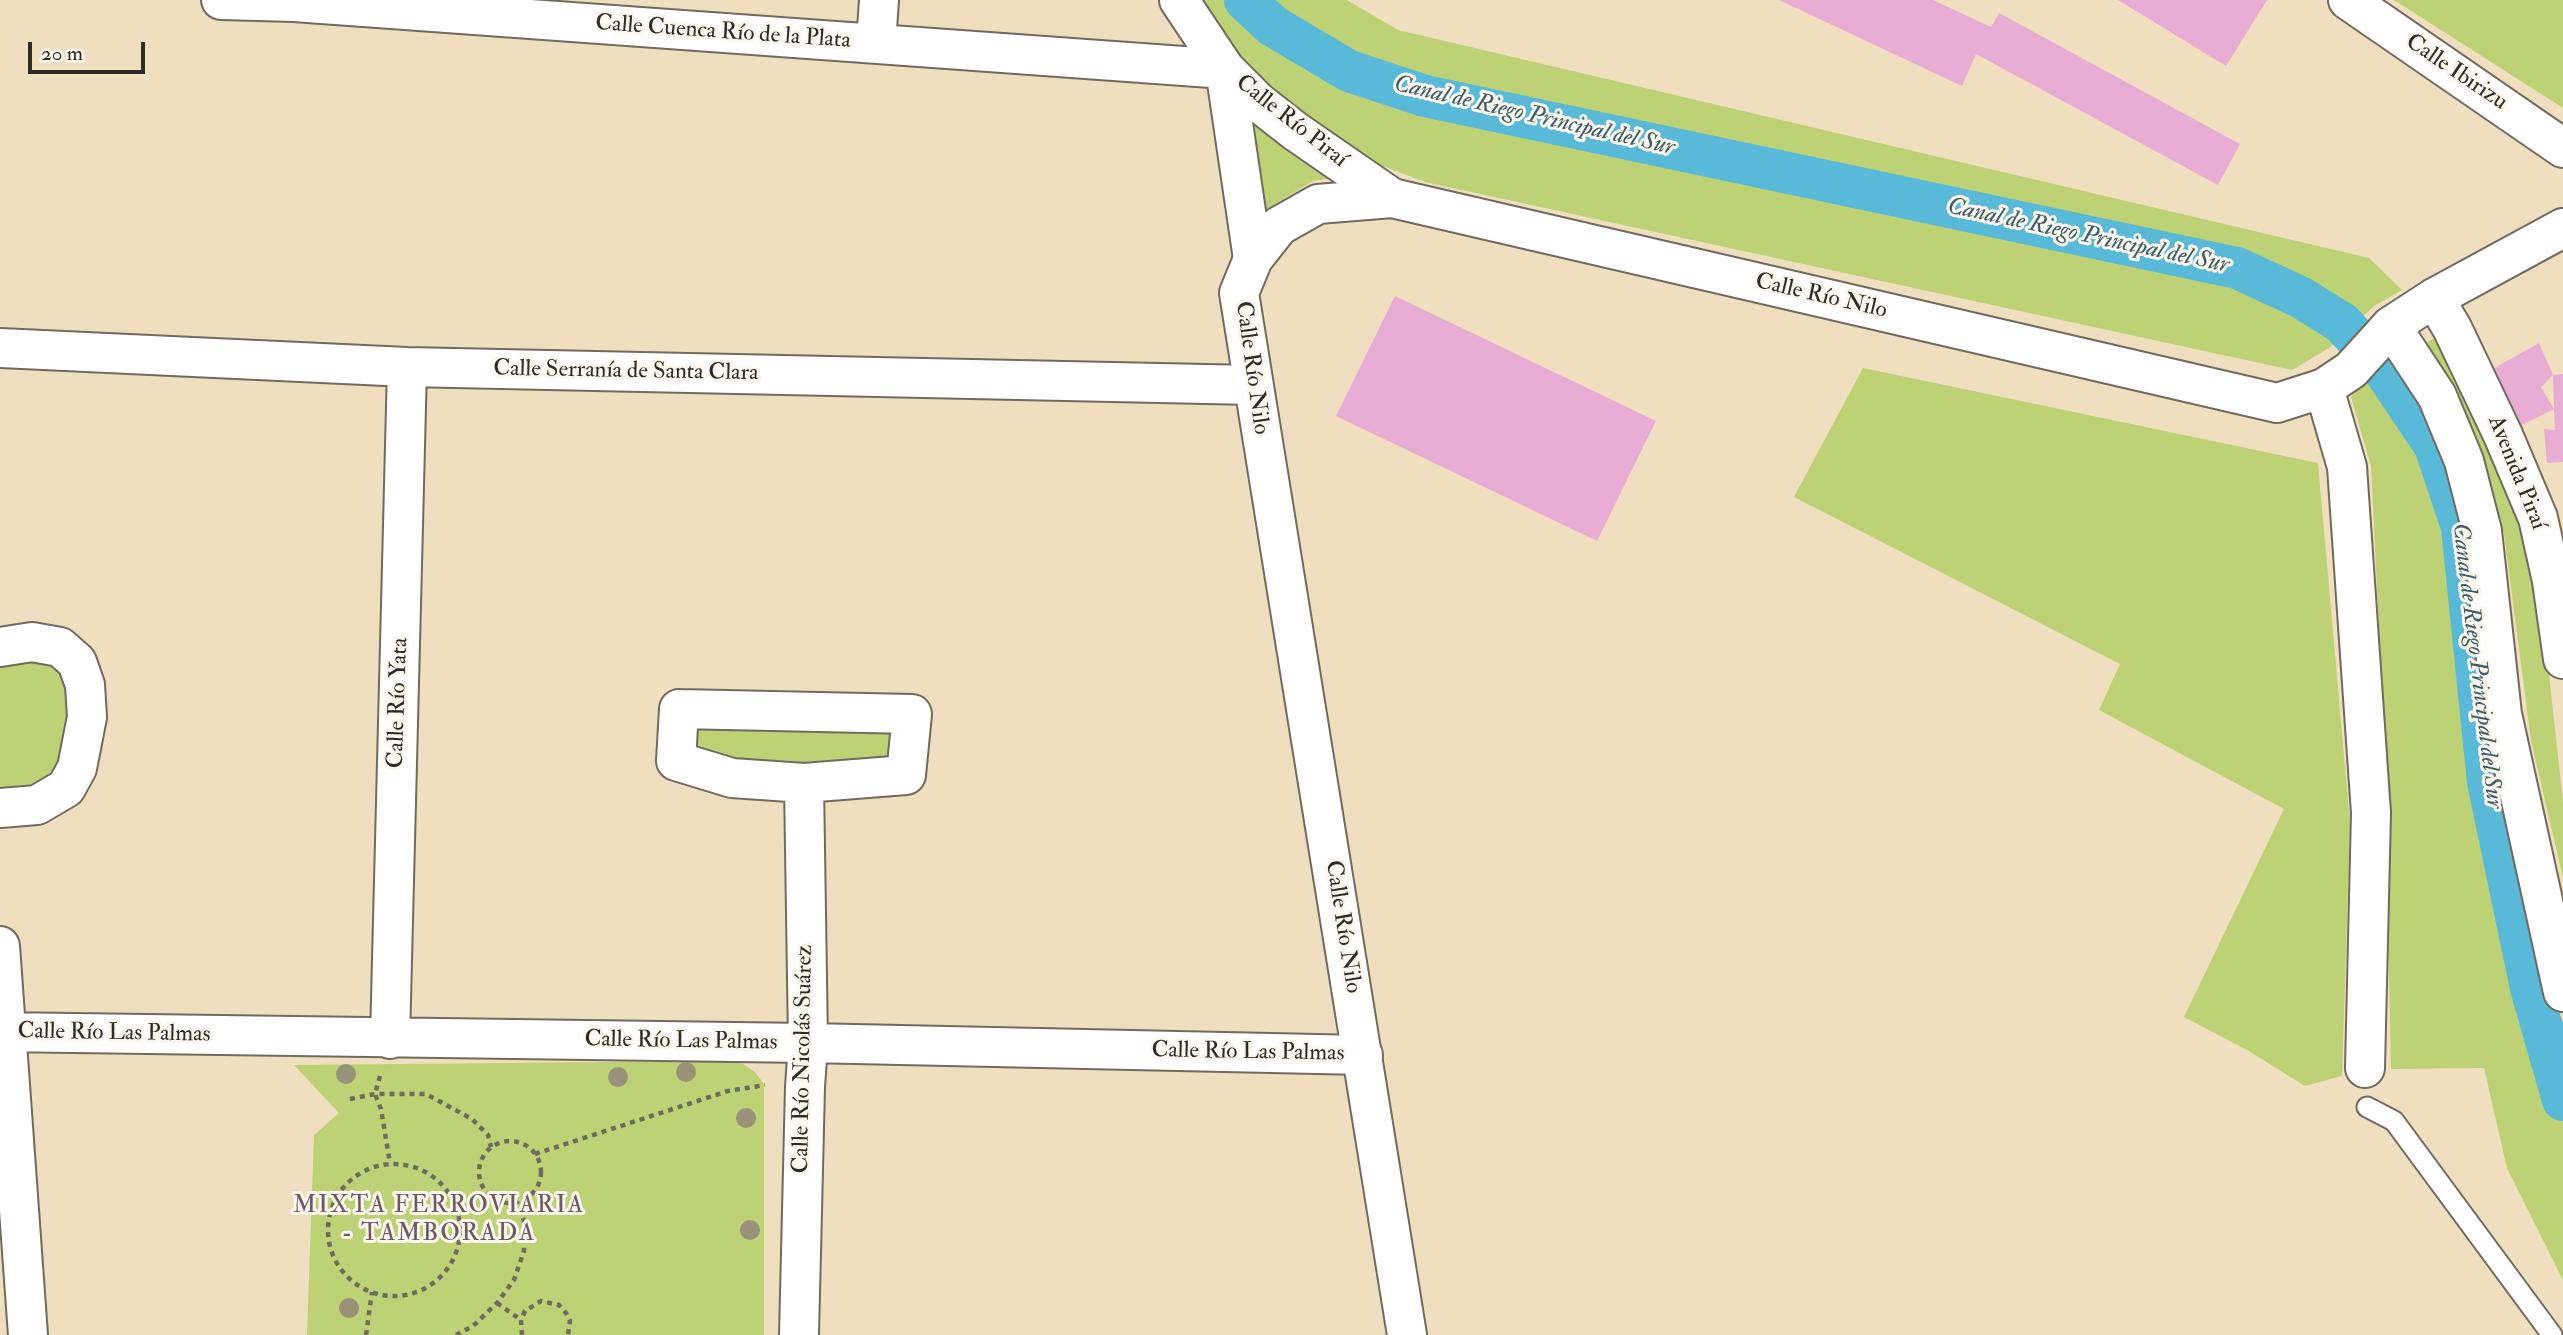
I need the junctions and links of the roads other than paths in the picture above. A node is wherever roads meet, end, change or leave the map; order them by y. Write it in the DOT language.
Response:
graph roads {
  1 [pos="221,0"];
  2 [pos="879,0"];
  3 [pos="1179,0"];
  4 [pos="2348,0"];
  5 [pos="294,1"];
  6 [pos="876,44"];
  7 [pos="1225,69"];
  8 [pos="2563,148"];
  9 [pos="1392,198"];
  10 [pos="2563,228"];
  11 [pos="1253,259"];
  12 [pos="2434,298"];
  13 [pos="0,348"];
  14 [pos="2360,357"];
  15 [pos="407,367"];
  16 [pos="1253,385"];
  17 [pos="0,647"];
  18 [pos="2563,659"];
  19 [pos="804,783"];
  20 [pos="0,807"];
  21 [pos="0,946"];
  22 [pos="2563,992"];
  23 [pos="3,1032"];
  24 [pos="390,1039"];
  25 [pos="808,1043"];
  26 [pos="1363,1055"];
  27 [pos="2365,1068"];
  28 [pos="2367,1107"];
  29 [pos="28,1335"];
  30 [pos="799,1335"];
  31 [pos="1407,1335"];
  32 [pos="2552,1335"];
  1 -- 5 [label="street, Calle Cuenca Río de la Plata"];
  2 -- 6 [label="street"];
  3 -- 7 [label="street, Calle Río Piraí"];
  4 -- 8 [label="street, Calle Ibirizu"];
  5 -- 6 [label="street, Calle Cuenca Río de la Plata"];
  6 -- 7 [label="street, Calle Cuenca Río de la Plata"];
  7 -- 9 [label="street, Calle Río Piraí"];
  7 -- 11 [label="street"];
  9 -- 11 [label="street, Calle Río Nilo"];
  9 -- 14 [label="street, Calle Río Nilo"];
  10 -- 12 [label="street"];
  11 -- 16 [label="street, Calle Río Nilo"];
  12 -- 14 [label="street"];
  12 -- 18 [label="street, Avenida Piraí"];
  13 -- 15 [label="street, Calle Serranía de Santa Clara"];
  14 -- 22 [label="street"];
  14 -- 27 [label="street"];
  15 -- 16 [label="street, Calle Serranía de Santa Clara"];
  15 -- 24 [label="street, Calle Río Yata"];
  16 -- 26 [label="street, Calle Río Nilo"];
  17 -- 20 [label="street"];
  19 -- 19 [label="street"];
  19 -- 25 [label="street, Calle Río Nicolás Suárez"];
  21 -- 23 [label="street"];
  23 -- 24 [label="street, Calle Río Las Palmas"];
  23 -- 29 [label="street"];
  24 -- 25 [label="street, Calle Río Las Palmas"];
  25 -- 26 [label="street, Calle Río Las Palmas"];
  25 -- 30 [label="street, Calle Río Nicolás Suárez"];
  26 -- 31 [label="street, Calle Río Nilo"];
  28 -- 32 [label="lane"];
}
